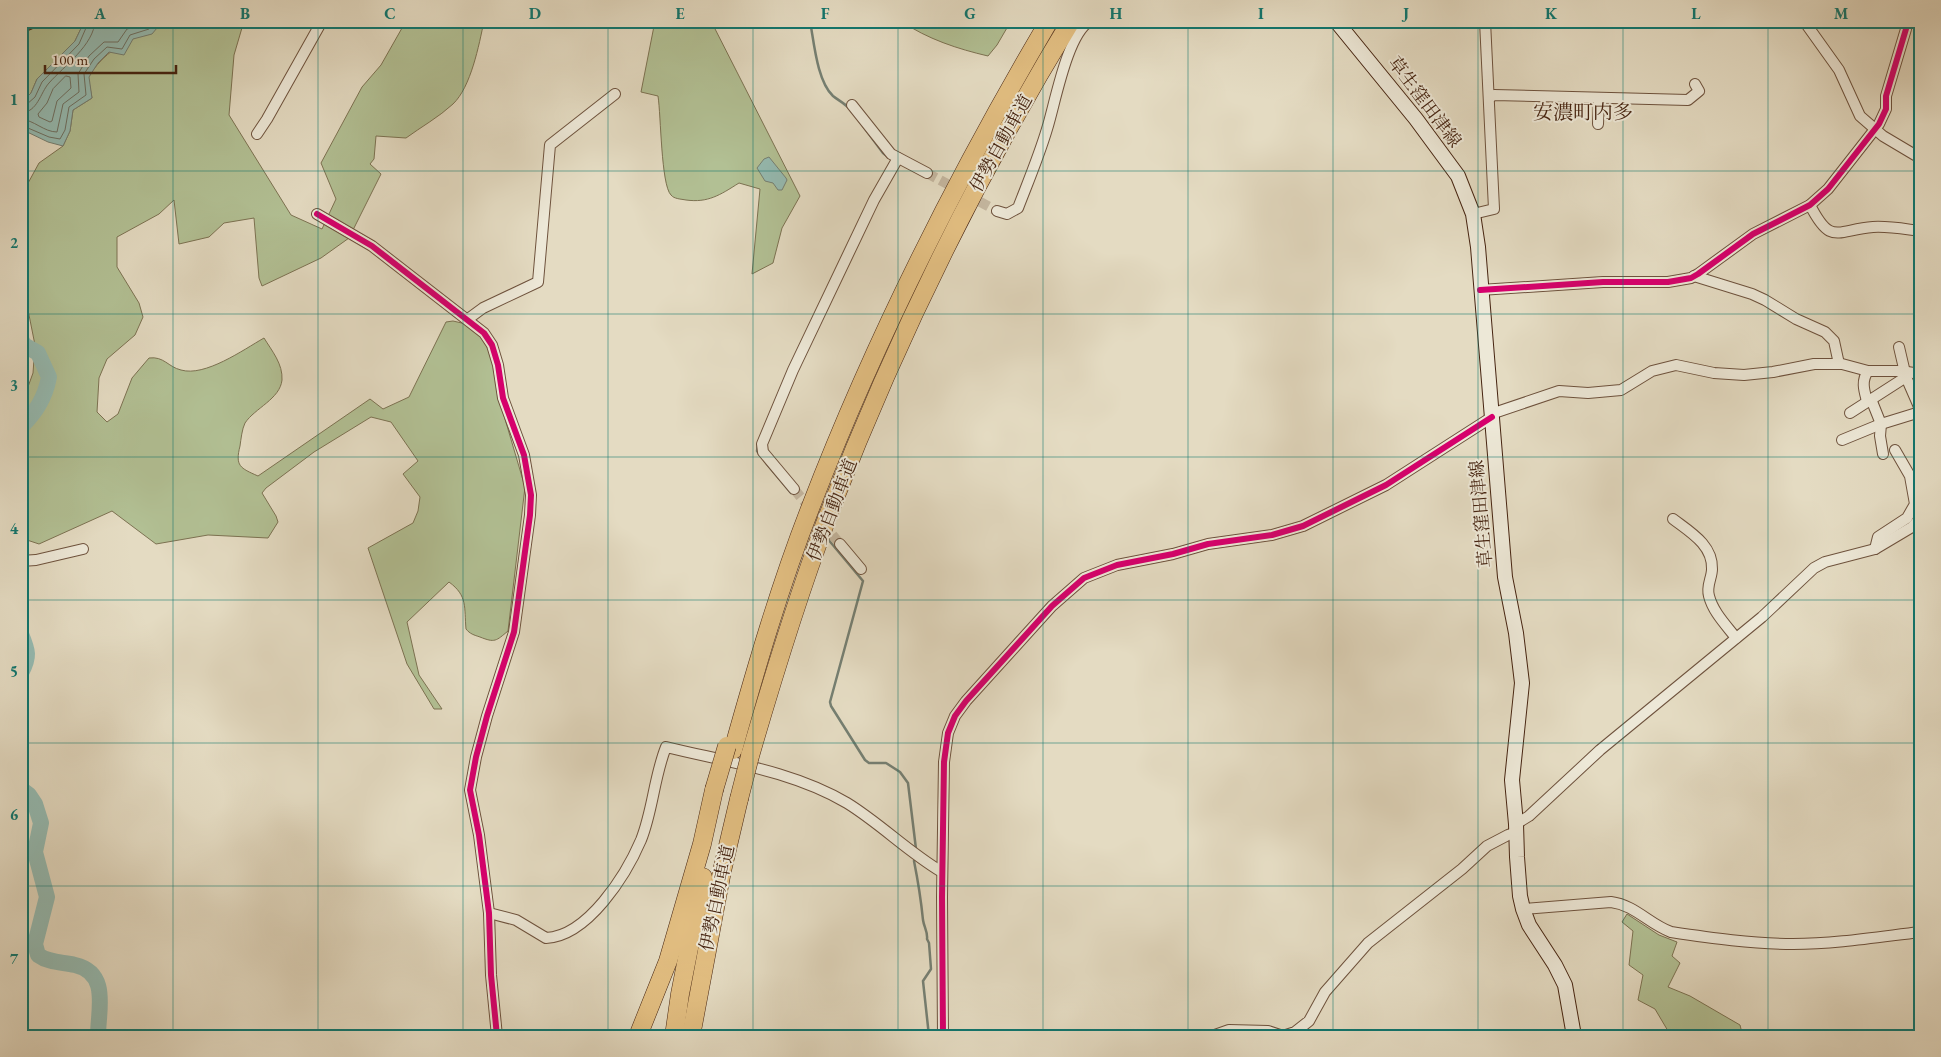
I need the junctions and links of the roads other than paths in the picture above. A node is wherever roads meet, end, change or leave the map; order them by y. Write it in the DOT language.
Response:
graph roads {
  1 [pos="31,21"];
  2 [pos="322,21"];
  3 [pos="1049,21"];
  4 [pos="1071,21"];
  5 [pos="1090,21"];
  6 [pos="1336,21"];
  7 [pos="1485,21"];
  8 [pos="1804,21"];
  9 [pos="1906,21"];
  10 [pos="21,25"];
  11 [pos="1696,84"];
  12 [pos="614,94"];
  13 [pos="1489,98"];
  14 [pos="1598,98"];
  15 [pos="852,105"];
  16 [pos="1598,124"];
  17 [pos="1875,130"];
  18 [pos="257,134"];
  19 [pos="898,158"];
  20 [pos="1920,158"];
  21 [pos="927,173"];
  22 [pos="1810,205"];
  23 [pos="997,211"];
  24 [pos="318,214"];
  25 [pos="1472,214"];
  26 [pos="1920,231"];
  27 [pos="1694,276"];
  28 [pos="1480,290"];
  29 [pos="468,320"];
  30 [pos="1899,347"];
  31 [pos="1839,364"];
  32 [pos="1868,371"];
  33 [pos="1920,374"];
  34 [pos="1906,375"];
  35 [pos="1869,400"];
  36 [pos="1920,409"];
  37 [pos="1920,412"];
  38 [pos="1850,413"];
  39 [pos="1492,416"];
  40 [pos="1881,424"];
  41 [pos="1842,440"];
  42 [pos="1895,450"];
  43 [pos="1883,454"];
  44 [pos="794,489"];
  45 [pos="1673,519"];
  46 [pos="1919,524"];
  47 [pos="840,544"];
  48 [pos="83,549"];
  49 [pos="1875,549"];
  50 [pos="21,561"];
  51 [pos="861,569"];
  52 [pos="1736,638"];
  53 [pos="725,794"];
  54 [pos="1516,828"];
  55 [pos="942,872"];
  56 [pos="1523,909"];
  57 [pos="489,914"];
  58 [pos="1920,932"];
  59 [pos="703,968"];
  60 [pos="497,1036"];
  61 [pos="638,1036"];
  62 [pos="674,1036"];
  63 [pos="691,1036"];
  64 [pos="698,1036"];
  65 [pos="944,1036"];
  66 [pos="1212,1036"];
  67 [pos="1574,1036"];
  1 -- 10 [label="main road"];
  2 -- 18 [label="street"];
  3 -- 53 [label="highway, 伊勢自動車道"];
  4 -- 53 [label="highway, 伊勢自動車道, bridge"];
  5 -- 23 [label="street"];
  6 -- 25 [label="main road, 草生窪田津線"];
  7 -- 13 [label="street"];
  8 -- 17 [label="street"];
  9 -- 17 [label="street"];
  11 -- 14 [label="street"];
  12 -- 29 [label="street"];
  13 -- 14 [label="street"];
  13 -- 25 [label="street"];
  14 -- 16 [label="street"];
  15 -- 19 [label="street"];
  17 -- 20 [label="street"];
  17 -- 22 [label="street"];
  19 -- 21 [label="street"];
  19 -- 44 [label="street"];
  22 -- 26 [label="street"];
  22 -- 27 [label="street"];
  24 -- 29 [label="street"];
  25 -- 28 [label="main road, 草生窪田津線"];
  27 -- 28 [label="street"];
  27 -- 31 [label="street"];
  28 -- 39 [label="main road, 草生窪田津線"];
  29 -- 57 [label="street"];
  30 -- 34 [label="street"];
  31 -- 32 [label="street"];
  31 -- 39 [label="street"];
  32 -- 34 [label="street"];
  32 -- 35 [label="street"];
  33 -- 34 [label="street"];
  34 -- 35 [label="street"];
  34 -- 36 [label="street"];
  35 -- 38 [label="street"];
  35 -- 40 [label="street"];
  37 -- 40 [label="street"];
  39 -- 54 [label="main road, 草生窪田津線"];
  39 -- 55 [label="street"];
  40 -- 41 [label="street"];
  40 -- 43 [label="street"];
  42 -- 49 [label="street"];
  45 -- 52 [label="street"];
  46 -- 49 [label="street"];
  47 -- 51 [label="street"];
  48 -- 50 [label="street"];
  49 -- 52 [label="street"];
  52 -- 54 [label="street"];
  53 -- 59 [label="highway, 伊勢自動車道"];
  53 -- 61 [label="highway"];
  53 -- 62 [label="highway, 伊勢自動車道"];
  54 -- 56 [label="main road, 草生窪田津線"];
  54 -- 66 [label="street"];
  55 -- 57 [label="street"];
  55 -- 65 [label="street"];
  56 -- 58 [label="street"];
  56 -- 67 [label="main road, 草生窪田津線"];
  57 -- 60 [label="street"];
  59 -- 63 [label="highway, 伊勢自動車道"];
  59 -- 64 [label="highway"];
}
